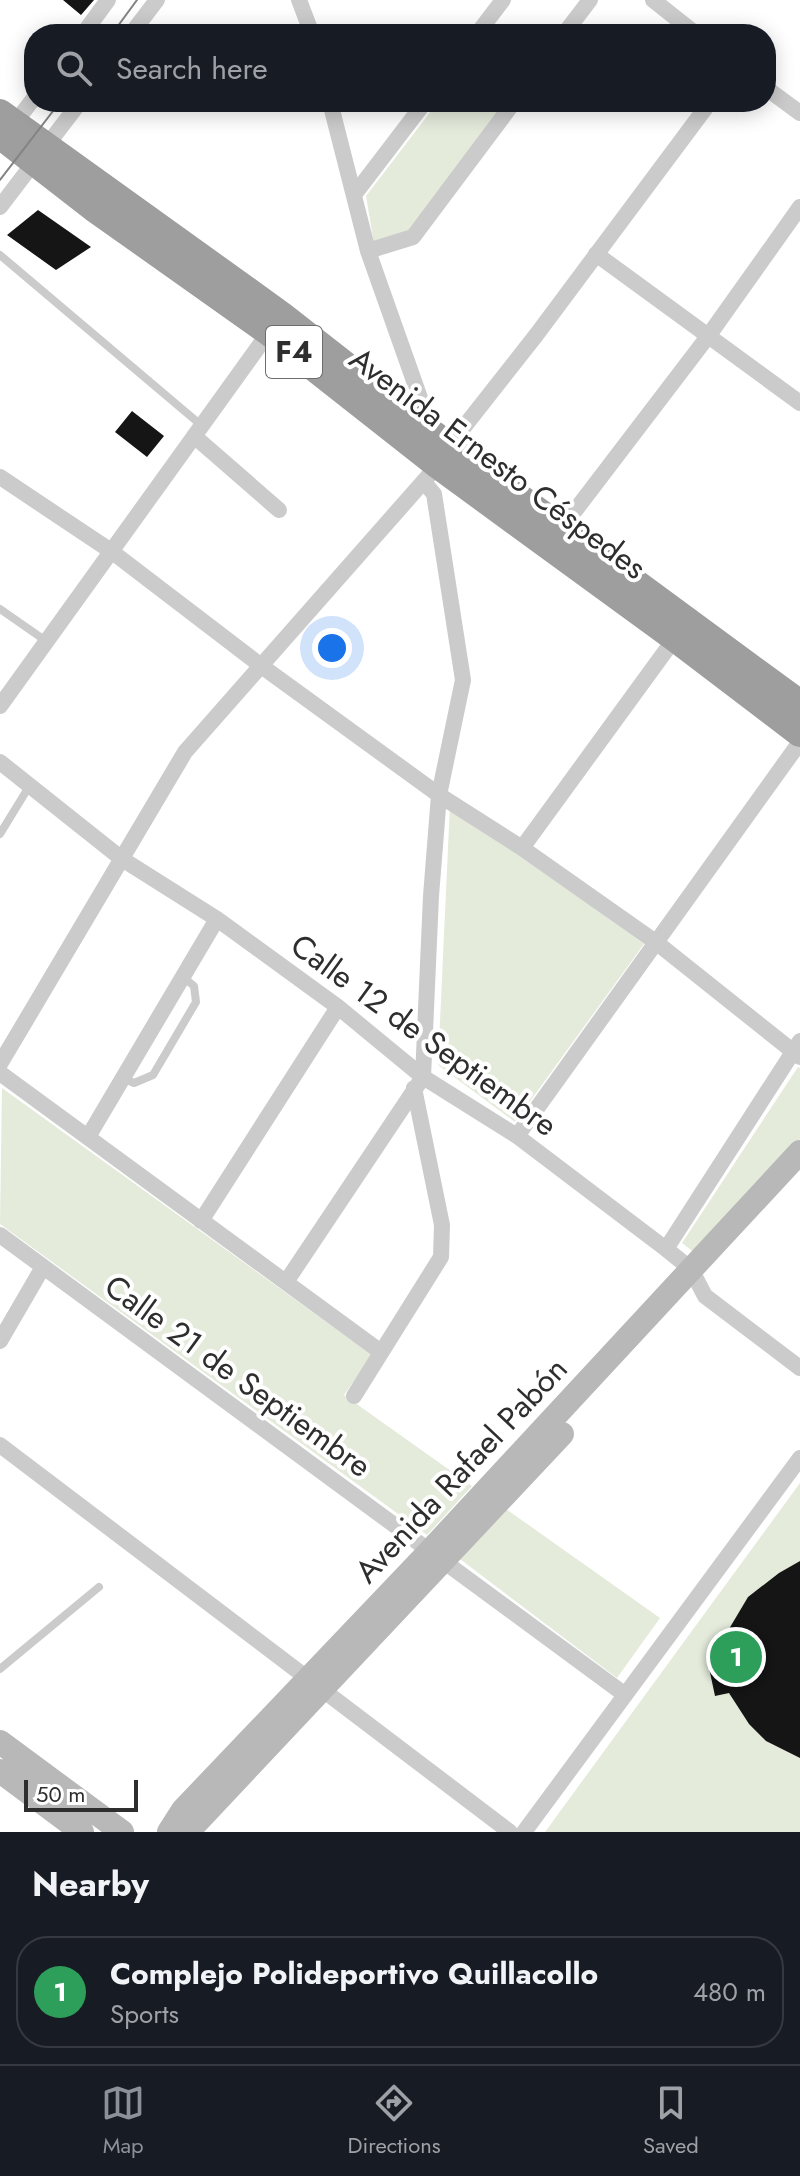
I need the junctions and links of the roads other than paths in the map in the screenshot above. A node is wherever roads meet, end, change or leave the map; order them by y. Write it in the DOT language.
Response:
graph roads {
  1 [pos="108,0"];
  2 [pos="157,0"];
  3 [pos="299,0"];
  4 [pos="503,0"];
  5 [pos="590,0"];
  6 [pos="653,0"];
  7 [pos="90,24"];
  8 [pos="139,24"];
  9 [pos="308,24"];
  10 [pos="485,24"];
  11 [pos="572,24"];
  12 [pos="683,24"];
  13 [pos="776,95"];
  14 [pos="24,109"];
  15 [pos="73,112"];
  16 [pos="333,112"];
  17 [pos="417,112"];
  18 [pos="507,112"];
  19 [pos="702,112"];
  20 [pos="800,113"];
  21 [pos="4,130"];
  22 [pos="41,155"];
  23 [pos="354,195"];
  24 [pos="0,207"];
  25 [pos="800,207"];
  26 [pos="368,251"];
  27 [pos="596,254"];
  28 [pos="0,255"];
  29 [pos="275,324"];
  30 [pos="709,335"];
  31 [pos="800,403"];
  32 [pos="198,431"];
  33 [pos="436,457"];
  34 [pos="0,477"];
  35 [pos="279,510"];
  36 [pos="555,538"];
  37 [pos="111,551"];
  38 [pos="0,609"];
  39 [pos="675,638"];
  40 [pos="47,641"];
  41 [pos="260,665"];
  42 [pos="800,704"];
  43 [pos="0,706"];
  44 [pos="800,733"];
  45 [pos="800,742"];
  46 [pos="0,762"];
  47 [pos="31,784"];
  48 [pos="439,795"];
  49 [pos="0,834"];
  50 [pos="522,848"];
  51 [pos="122,859"];
  52 [pos="217,919"];
  53 [pos="657,943"];
  54 [pos="183,977"];
  55 [pos="338,1007"];
  56 [pos="798,1050"];
  57 [pos="0,1064"];
  58 [pos="0,1073"];
  59 [pos="123,1078"];
  60 [pos="419,1082"];
  61 [pos="517,1136"];
  62 [pos="88,1137"];
  63 [pos="800,1152"];
  64 [pos="800,1177"];
  65 [pos="201,1221"];
  66 [pos="0,1235"];
  67 [pos="666,1249"];
  68 [pos="43,1267"];
  69 [pos="695,1277"];
  70 [pos="286,1282"];
  71 [pos="0,1341"];
  72 [pos="381,1352"];
  73 [pos="800,1368"];
  74 [pos="354,1396"];
  75 [pos="0,1445"];
  76 [pos="800,1458"];
  77 [pos="437,1556"];
  78 [pos="99,1587"];
  79 [pos="0,1669"];
  80 [pos="315,1684"];
  81 [pos="624,1694"];
  82 [pos="0,1742"];
  83 [pos="0,1771"];
  84 [pos="82,1832"];
  85 [pos="122,1832"];
  86 [pos="169,1832"];
  87 [pos="185,1832"];
  88 [pos="510,1832"];
  89 [pos="524,1832"];
  1 -- 7 [label="street"];
  2 -- 8 [label="street"];
  3 -- 9 [label="street"];
  4 -- 10 [label="street"];
  5 -- 11 [label="street"];
  6 -- 12 [label="street"];
  13 -- 20 [label="street"];
  14 -- 21 [label="street"];
  15 -- 22 [label="street"];
  16 -- 23 [label="street"];
  17 -- 23 [label="street"];
  18 -- 26 [label="street"];
  19 -- 27 [label="street"];
  21 -- 22 [label="highway, Avenida Ernesto Céspedes / F4"];
  22 -- 24 [label="street"];
  22 -- 29 [label="highway, Avenida Ernesto Céspedes / F4"];
  23 -- 26 [label="street"];
  25 -- 30 [label="street"];
  26 -- 33 [label="street"];
  27 -- 30 [label="street"];
  27 -- 33 [label="street"];
  28 -- 32 [label="lane"];
  29 -- 32 [label="street"];
  29 -- 33 [label="highway, Avenida Ernesto Céspedes / F4"];
  30 -- 31 [label="street"];
  30 -- 36 [label="street"];
  32 -- 35 [label="street"];
  32 -- 37 [label="street"];
  33 -- 36 [label="highway, Avenida Ernesto Céspedes / F4"];
  33 -- 41 [label="street"];
  33 -- 48 [label="street"];
  34 -- 37 [label="street"];
  36 -- 39 [label="highway, Avenida Ernesto Céspedes / F4"];
  36 -- 42 [label="highway, Avenida Ernesto Céspedes / F4"];
  37 -- 40 [label="street"];
  37 -- 41 [label="street"];
  38 -- 40 [label="lane"];
  39 -- 44 [label="highway, Avenida Ernesto Céspedes / F4"];
  39 -- 50 [label="street"];
  40 -- 43 [label="street"];
  41 -- 48 [label="street"];
  41 -- 51 [label="street"];
  45 -- 53 [label="street"];
  46 -- 47 [label="street, Calle 12 de Septiembre"];
  47 -- 49 [label="lane"];
  47 -- 51 [label="street, Calle 12 de Septiembre"];
  48 -- 50 [label="street"];
  48 -- 60 [label="street"];
  50 -- 53 [label="street"];
  51 -- 52 [label="street, Calle 12 de Septiembre"];
  51 -- 57 [label="street"];
  52 -- 54 [label="street"];
  52 -- 55 [label="street, Calle 12 de Septiembre"];
  53 -- 56 [label="street"];
  53 -- 61 [label="street"];
  54 -- 59 [label="street"];
  54 -- 59 [label="lane"];
  55 -- 60 [label="street, Calle 12 de Septiembre"];
  55 -- 65 [label="street"];
  56 -- 67 [label="street"];
  58 -- 62 [label="street"];
  59 -- 62 [label="street"];
  60 -- 61 [label="street, Calle 12 de Septiembre"];
  60 -- 70 [label="street"];
  60 -- 72 [label="street"];
  61 -- 67 [label="street, Calle 12 de Septiembre"];
  62 -- 65 [label="street"];
  63 -- 69 [label="main road, Avenida Rafael Pabón"];
  64 -- 69 [label="main road, Avenida Rafael Pabón"];
  65 -- 70 [label="street"];
  66 -- 68 [label="street, Calle 21 de Septiembre"];
  67 -- 69 [label="street, Calle 12 de Septiembre"];
  68 -- 71 [label="street"];
  68 -- 77 [label="street, Calle 21 de Septiembre"];
  69 -- 73 [label="street, Calle 12 de Septiembre"];
  69 -- 77 [label="main road, Avenida Rafael Pabón"];
  70 -- 72 [label="street"];
  72 -- 74 [label="street"];
  75 -- 80 [label="street"];
  76 -- 81 [label="street"];
  77 -- 80 [label="main road, Avenida Rafael Pabón"];
  77 -- 81 [label="street, Calle 21 de Septiembre"];
  78 -- 79 [label="lane"];
  80 -- 86 [label="main road, Avenida Rafael Pabón"];
  80 -- 87 [label="main road, Avenida Rafael Pabón"];
  80 -- 88 [label="street"];
  81 -- 89 [label="street"];
  82 -- 85 [label="main road"];
  83 -- 84 [label="main road"];
}
